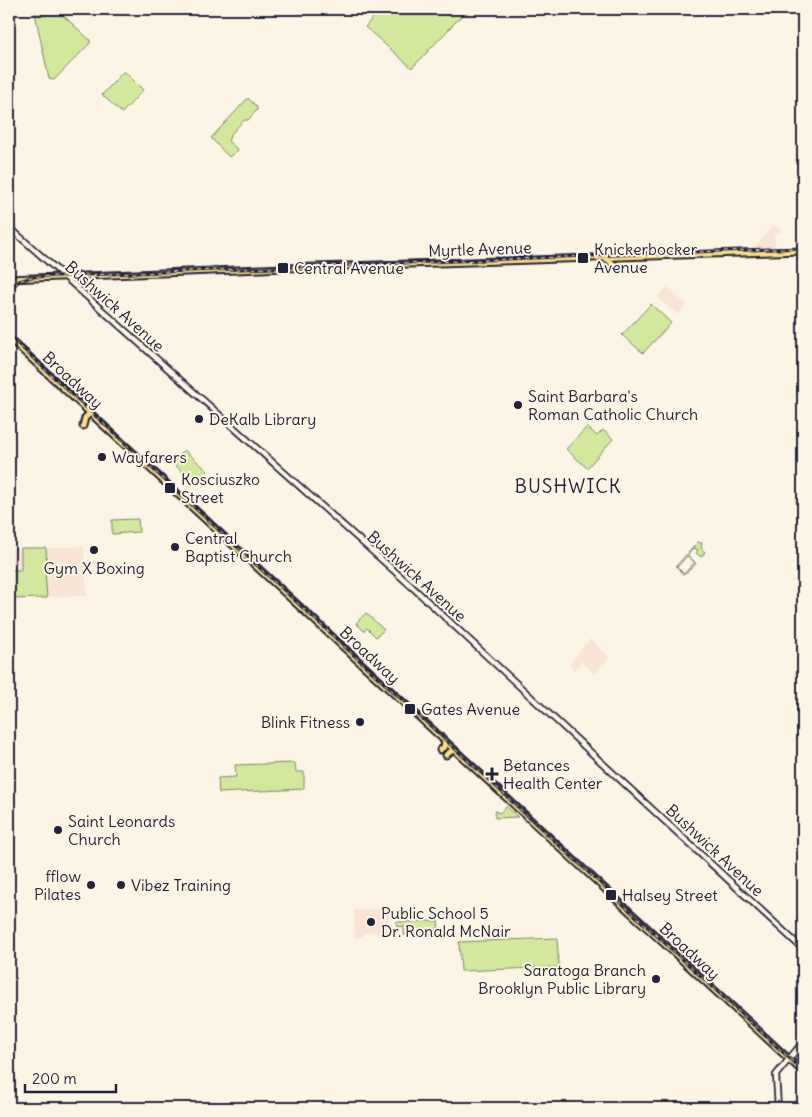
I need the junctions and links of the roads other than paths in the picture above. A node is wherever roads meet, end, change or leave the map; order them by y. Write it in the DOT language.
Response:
graph roads {
  1 [pos="9,227"];
  2 [pos="803,251"];
  3 [pos="606,258"];
  4 [pos="618,268"];
  5 [pos="64,277"];
  6 [pos="9,279"];
  7 [pos="9,338"];
  8 [pos="90,413"];
  9 [pos="84,426"];
  10 [pos="445,741"];
  11 [pos="454,749"];
  12 [pos="440,750"];
  13 [pos="446,755"];
  14 [pos="803,949"];
  15 [pos="803,1042"];
  16 [pos="789,1059"];
  17 [pos="803,1072"];
  18 [pos="778,1108"];
  1 -- 5 [label="main road, Bushwick Avenue"];
  2 -- 3 [label="main road, Myrtle Avenue"];
  3 -- 4 [label="main road"];
  3 -- 5 [label="main road, Myrtle Avenue"];
  5 -- 6 [label="main road, Myrtle Avenue"];
  5 -- 14 [label="main road, Bushwick Avenue"];
  7 -- 8 [label="main road, Broadway"];
  8 -- 9 [label="main road"];
  8 -- 10 [label="main road, Broadway"];
  10 -- 11 [label="main road, Broadway"];
  10 -- 12 [label="main road"];
  11 -- 13 [label="main road"];
  11 -- 16 [label="main road, Broadway"];
  15 -- 16 [label="main road"];
  16 -- 17 [label="main road, Broadway"];
  16 -- 18 [label="main road"];
}
